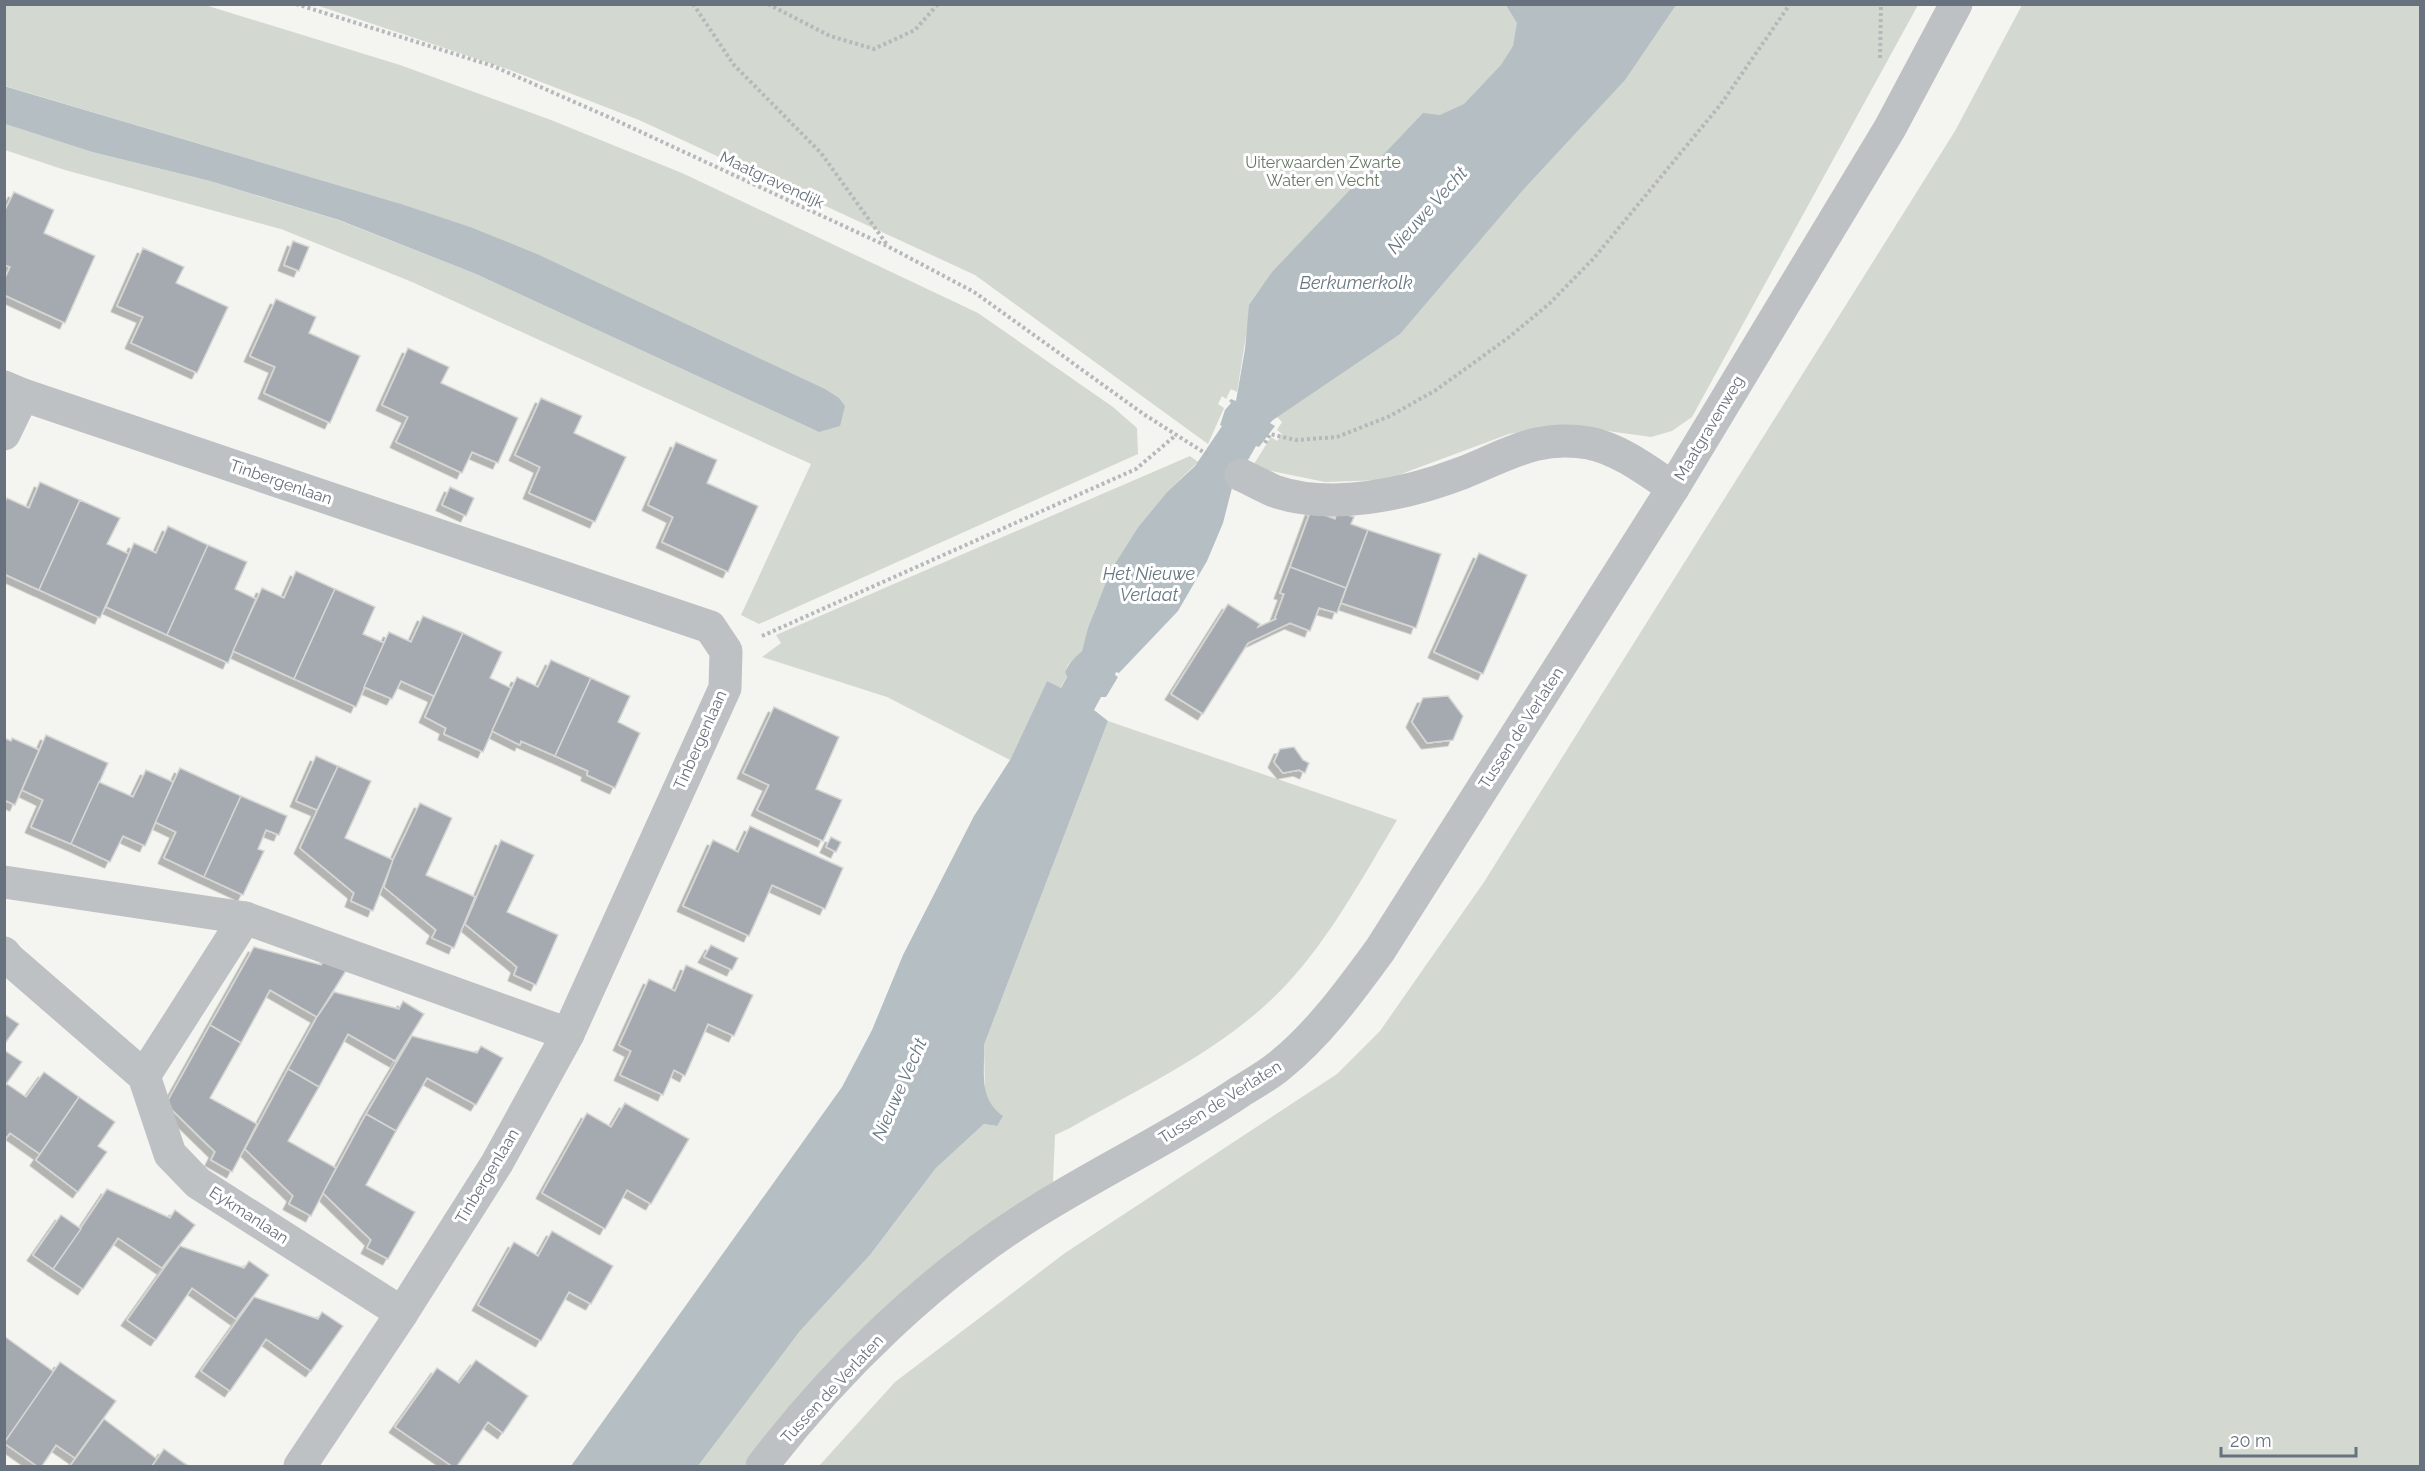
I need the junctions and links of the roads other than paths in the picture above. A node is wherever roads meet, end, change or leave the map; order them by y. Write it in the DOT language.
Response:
graph roads {
  1 [pos="1956,4"];
  2 [pos="14,391"];
  3 [pos="4,434"];
  4 [pos="1242,475"];
  5 [pos="1673,488"];
  6 [pos="4,882"];
  7 [pos="245,918"];
  8 [pos="4,953"];
  9 [pos="568,1034"];
  10 [pos="144,1076"];
  11 [pos="402,1313"];
  12 [pos="300,1467"];
  13 [pos="762,1467"];
  1 -- 5 [label="street, Maatgravenweg"];
  2 -- 3 [label="street"];
  2 -- 9 [label="street, Tinbergenlaan"];
  4 -- 5 [label="street, Maatgravenweg"];
  5 -- 13 [label="street, Tussen de Verlaten"];
  6 -- 7 [label="street"];
  7 -- 9 [label="street"];
  7 -- 10 [label="street"];
  8 -- 10 [label="street"];
  9 -- 11 [label="street, Tinbergenlaan"];
  10 -- 11 [label="street, Eykmanlaan"];
  11 -- 12 [label="street, Tinbergenlaan"];
}
